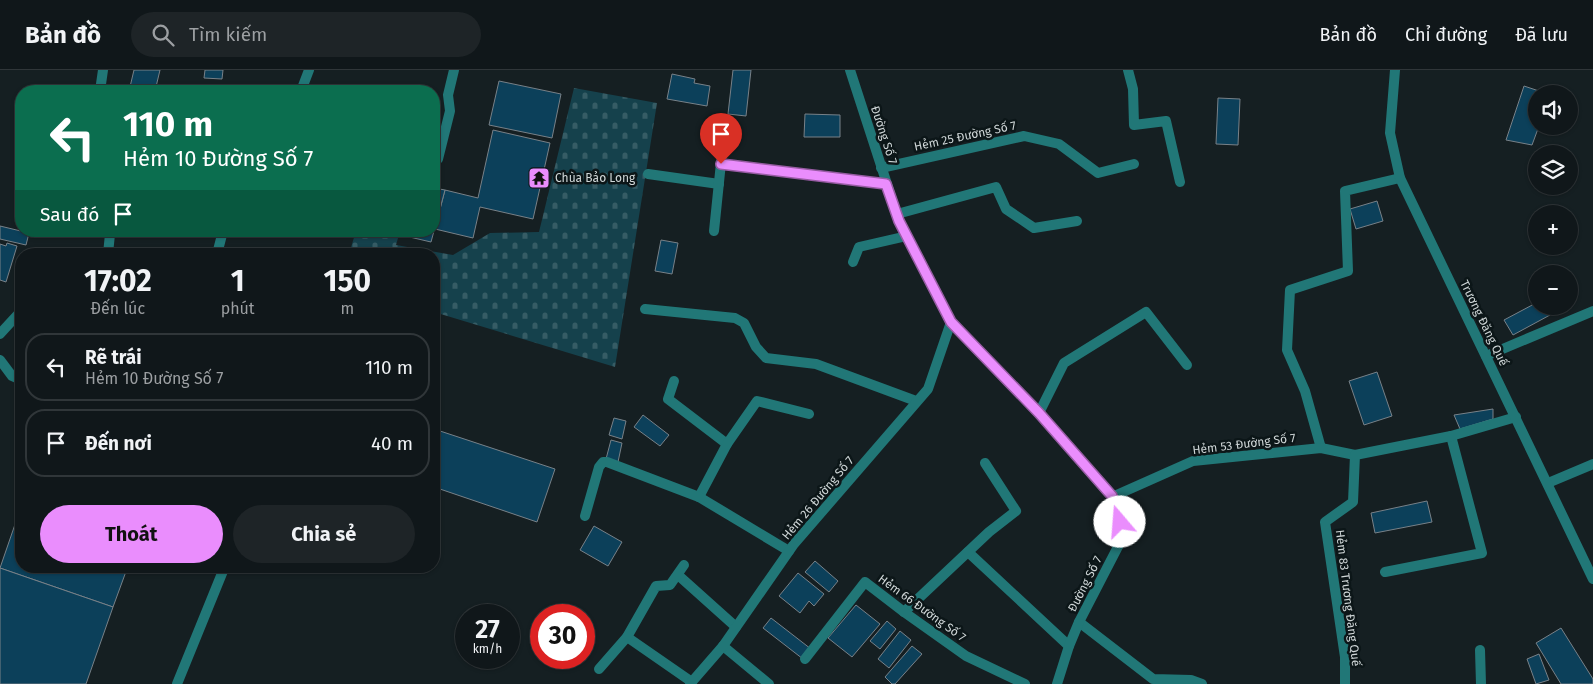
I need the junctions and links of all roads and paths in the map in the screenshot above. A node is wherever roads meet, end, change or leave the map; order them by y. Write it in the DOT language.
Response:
graph roads {
  1 [pos="104,70"];
  2 [pos="309,70"];
  3 [pos="454,70"];
  4 [pos="850,70"];
  5 [pos="1128,70"];
  6 [pos="1395,70"];
  7 [pos="101,85"];
  8 [pos="303,85"];
  9 [pos="440,151"];
  10 [pos="722,153"];
  11 [pos="721,164"];
  12 [pos="1134,164"];
  13 [pos="881,168"];
  14 [pos="648,174"];
  15 [pos="1400,178"];
  16 [pos="1180,182"];
  17 [pos="719,184"];
  18 [pos="886,184"];
  19 [pos="897,214"];
  20 [pos="1077,221"];
  21 [pos="714,231"];
  22 [pos="907,236"];
  23 [pos="853,262"];
  24 [pos="645,309"];
  25 [pos="1593,311"];
  26 [pos="15,318"];
  27 [pos="951,322"];
  28 [pos="0,334"];
  29 [pos="1486,356"];
  30 [pos="0,360"];
  31 [pos="1187,365"];
  32 [pos="15,377"];
  33 [pos="674,381"];
  34 [pos="916,401"];
  35 [pos="1039,413"];
  36 [pos="810,414"];
  37 [pos="1516,417"];
  38 [pos="1451,436"];
  39 [pos="727,444"];
  40 [pos="1321,448"];
  41 [pos="1354,455"];
  42 [pos="985,463"];
  43 [pos="1593,464"];
  44 [pos="1548,483"];
  45 [pos="1112,496"];
  46 [pos="698,497"];
  47 [pos="585,516"];
  48 [pos="789,551"];
  49 [pos="968,552"];
  50 [pos="684,564"];
  51 [pos="1385,572"];
  52 [pos="222,573"];
  53 [pos="678,575"];
  54 [pos="1593,578"];
  55 [pos="904,612"];
  56 [pos="1079,622"];
  57 [pos="736,627"];
  58 [pos="627,637"];
  59 [pos="723,646"];
  60 [pos="1069,646"];
  61 [pos="1480,650"];
  62 [pos="805,659"];
  63 [pos="599,669"];
  64 [pos="691,683"];
  65 [pos="177,684"];
  66 [pos="769,684"];
  67 [pos="1025,684"];
  68 [pos="1057,684"];
  69 [pos="1201,684"];
  70 [pos="1345,684"];
  71 [pos="1481,684"];
  1 -- 7 [label="street"];
  2 -- 8 [label="street"];
  3 -- 9 [label="street"];
  4 -- 13 [label="street, Đường Số 7"];
  5 -- 16 [label="street"];
  6 -- 15 [label="street, Trương Đăng Quế"];
  10 -- 11 [label="street"];
  11 -- 17 [label="street"];
  11 -- 18 [label="street"];
  12 -- 13 [label="street, Hẻm 25 Đường Số 7"];
  13 -- 18 [label="street, Đường Số 7"];
  14 -- 17 [label="street"];
  15 -- 29 [label="street, Trương Đăng Quế"];
  15 -- 40 [label="street"];
  17 -- 21 [label="street"];
  18 -- 19 [label="street, Đường Số 7"];
  19 -- 20 [label="street"];
  19 -- 22 [label="street, Đường Số 7"];
  22 -- 23 [label="street"];
  22 -- 27 [label="street, Đường Số 7"];
  24 -- 34 [label="street"];
  25 -- 29 [label="street"];
  26 -- 28 [label="street"];
  27 -- 34 [label="street, Hẻm 26 Đường Số 7"];
  27 -- 35 [label="street, Đường Số 7"];
  29 -- 37 [label="street, Trương Đăng Quế"];
  30 -- 32 [label="street"];
  31 -- 35 [label="street"];
  33 -- 39 [label="street"];
  34 -- 48 [label="street, Hẻm 26 Đường Số 7"];
  35 -- 45 [label="street, Đường Số 7"];
  36 -- 39 [label="street"];
  37 -- 38 [label="street"];
  37 -- 44 [label="street, Trương Đăng Quế"];
  38 -- 41 [label="street"];
  38 -- 51 [label="street"];
  39 -- 46 [label="street"];
  40 -- 41 [label="street, Hẻm 53 Đường Số 7"];
  40 -- 45 [label="street, Hẻm 53 Đường Số 7"];
  41 -- 70 [label="street, Hẻm 83 Trương Đăng Quế"];
  42 -- 49 [label="street"];
  43 -- 44 [label="street"];
  44 -- 54 [label="street, Trương Đăng Quế"];
  45 -- 56 [label="street, Đường Số 7"];
  46 -- 47 [label="street"];
  46 -- 48 [label="street"];
  48 -- 57 [label="street, Hẻm 26 Đường Số 7"];
  49 -- 55 [label="street"];
  49 -- 60 [label="street"];
  50 -- 53 [label="street"];
  52 -- 65 [label="street"];
  53 -- 57 [label="street"];
  53 -- 58 [label="street"];
  55 -- 62 [label="street, Hẻm 66 Đường Số 7"];
  55 -- 67 [label="street, Hẻm 66 Đường Số 7"];
  56 -- 60 [label="street, Đường Số 7"];
  56 -- 69 [label="street"];
  57 -- 59 [label="street, Hẻm 26 Đường Số 7"];
  58 -- 63 [label="street"];
  58 -- 64 [label="street"];
  59 -- 64 [label="street, Hẻm 26 Đường Số 7"];
  59 -- 66 [label="street"];
  60 -- 68 [label="street, Đường Số 7"];
  61 -- 71 [label="street"];
}
